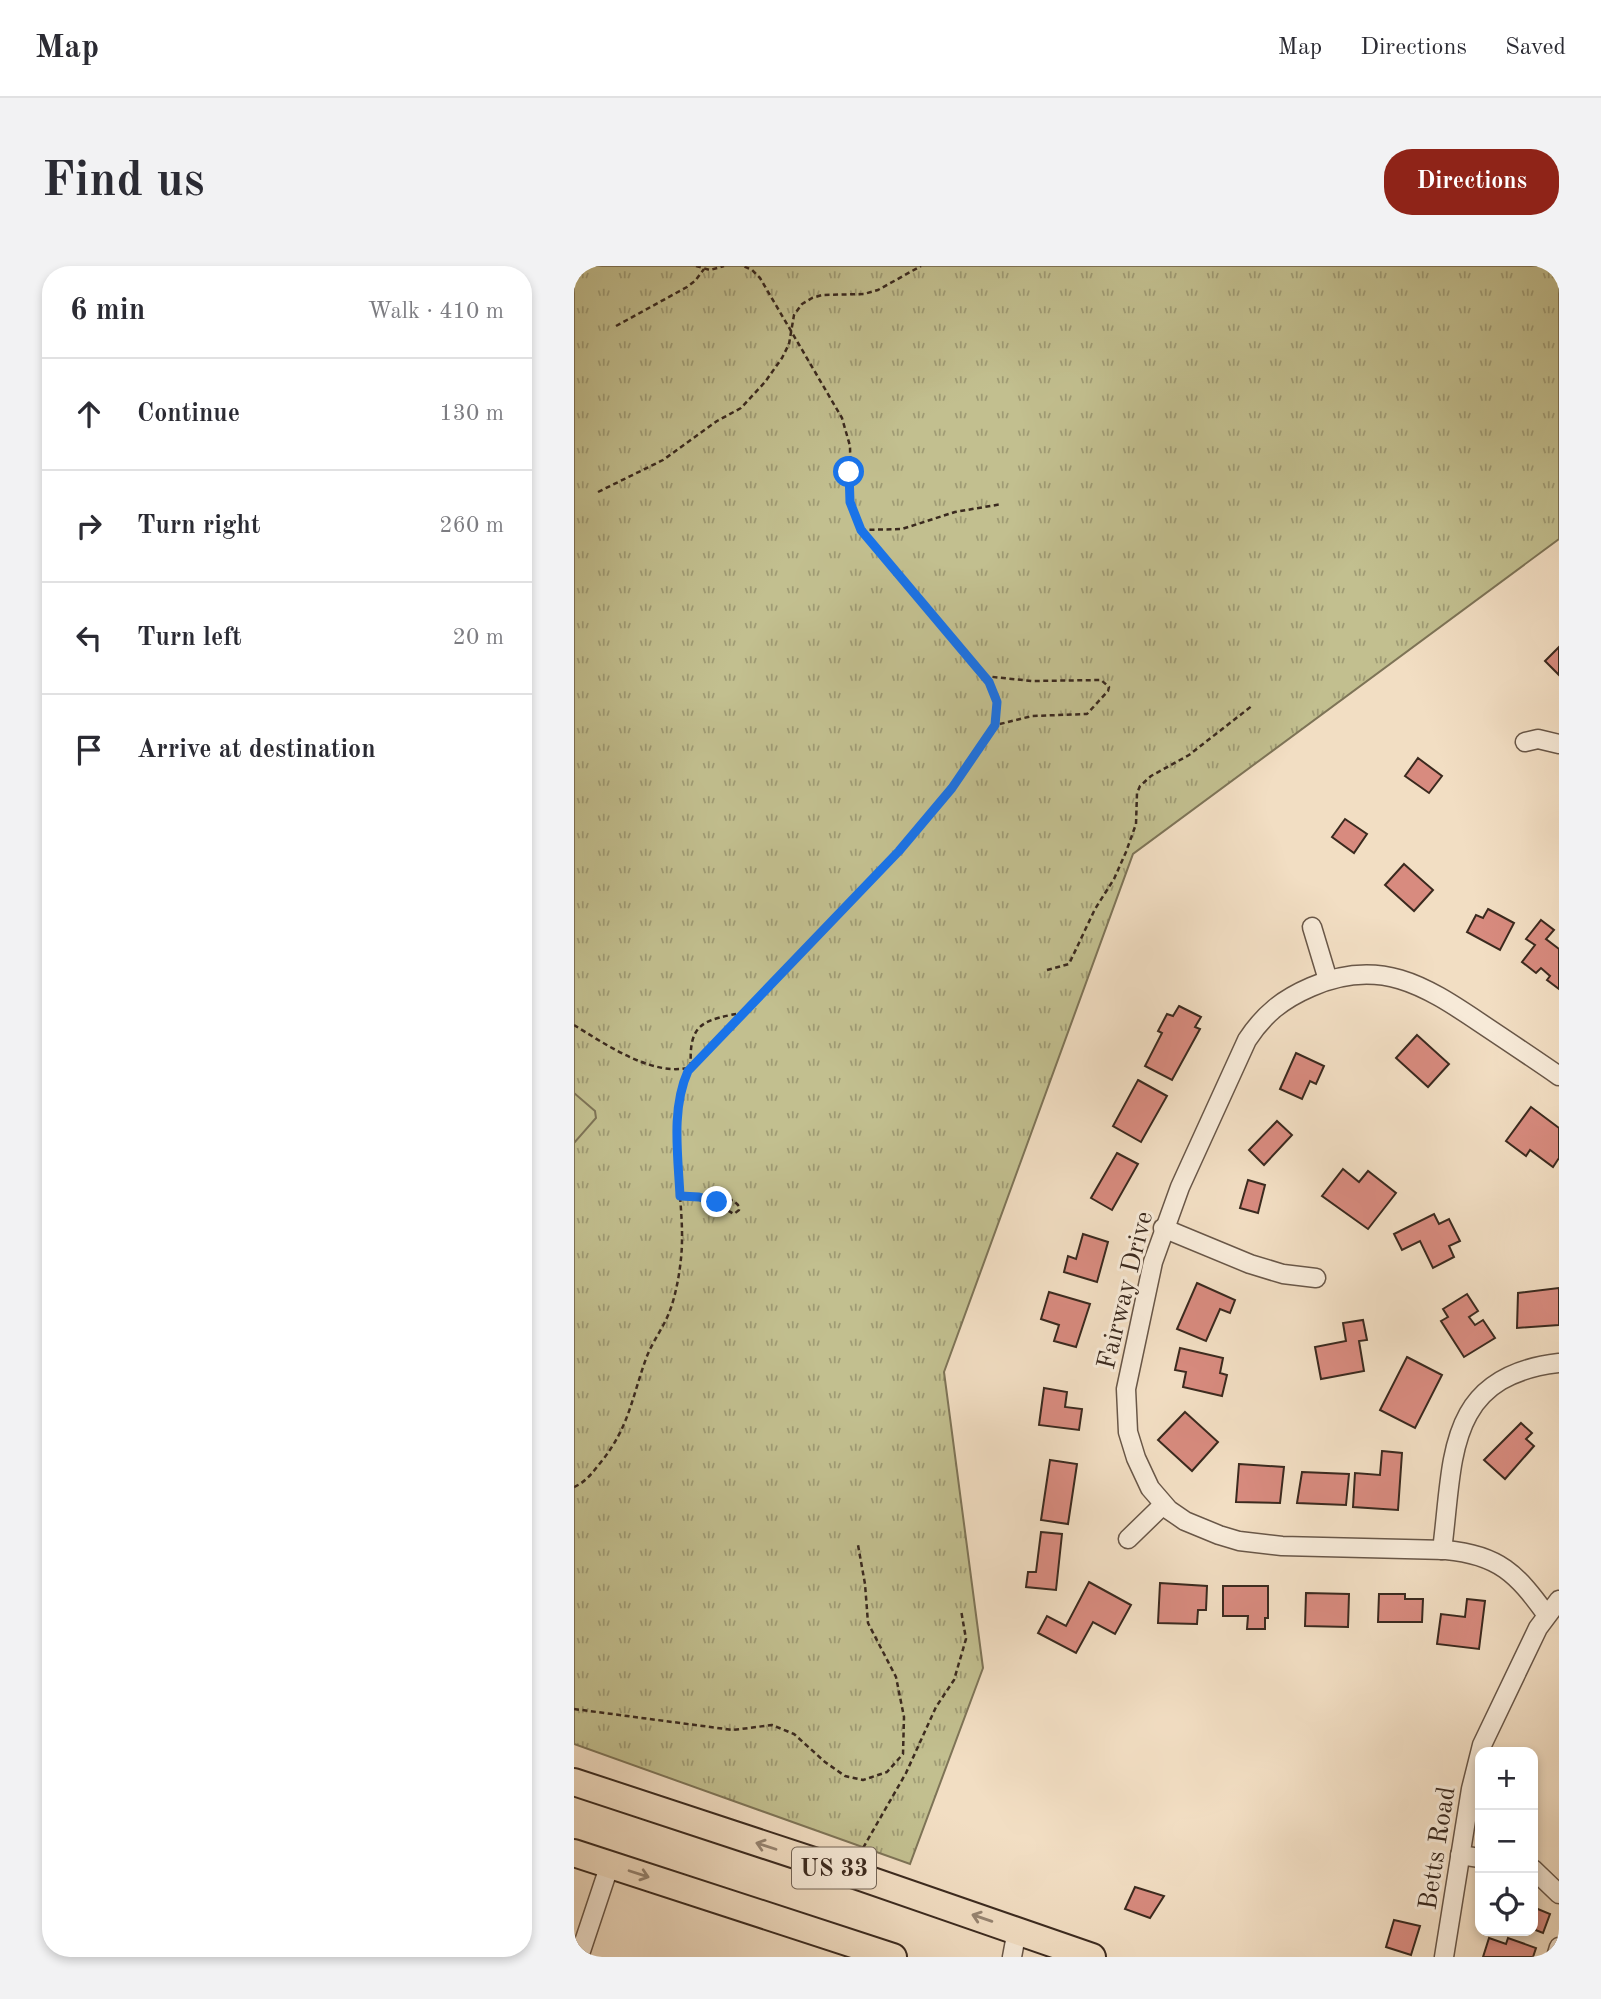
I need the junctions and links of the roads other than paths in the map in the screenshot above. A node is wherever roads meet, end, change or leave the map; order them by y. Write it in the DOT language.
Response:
graph roads {
  1 [pos="1525,742"];
  2 [pos="1559,744"];
  3 [pos="1312,927"];
  4 [pos="1328,980"];
  5 [pos="1559,1076"];
  6 [pos="1163,1227"];
  7 [pos="1316,1278"];
  8 [pos="1559,1363"];
  9 [pos="1163,1505"];
  10 [pos="1128,1539"];
  11 [pos="1442,1550"];
  12 [pos="1559,1600"];
  13 [pos="1546,1614"];
  14 [pos="574,1782"];
  15 [pos="574,1853"];
  16 [pos="1460,1855"];
  17 [pos="1475,1857"];
  18 [pos="610,1864"];
  19 [pos="1537,1873"];
  20 [pos="1559,1894"];
  21 [pos="1017,1930"];
  22 [pos="1559,1947"];
  23 [pos="579,1957"];
  24 [pos="893,1957"];
  25 [pos="1012,1957"];
  26 [pos="1093,1957"];
  27 [pos="1444,1957"];
  28 [pos="1556,1957"];
  1 -- 2 [label="street"];
  3 -- 4 [label="street"];
  4 -- 5 [label="street, Fairway Drive"];
  4 -- 6 [label="street, Fairway Drive"];
  6 -- 7 [label="street"];
  6 -- 9 [label="street, Fairway Drive"];
  8 -- 11 [label="street"];
  9 -- 10 [label="street"];
  9 -- 11 [label="street, Fairway Drive"];
  11 -- 13 [label="street, Fairway Drive"];
  12 -- 13 [label="street, Betts Road"];
  13 -- 16 [label="street, Betts Road"];
  21 -- 14 [label="highway, US 33, one-way"];
  15 -- 18 [label="highway, US 33"];
  16 -- 17 [label="street"];
  16 -- 27 [label="street, Betts Road"];
  18 -- 23 [label="street"];
  18 -- 24 [label="highway, US 33, one-way"];
  19 -- 20 [label="street"];
  21 -- 25 [label="street"];
  21 -- 26 [label="highway, US 33"];
  22 -- 28 [label="street"];
}
